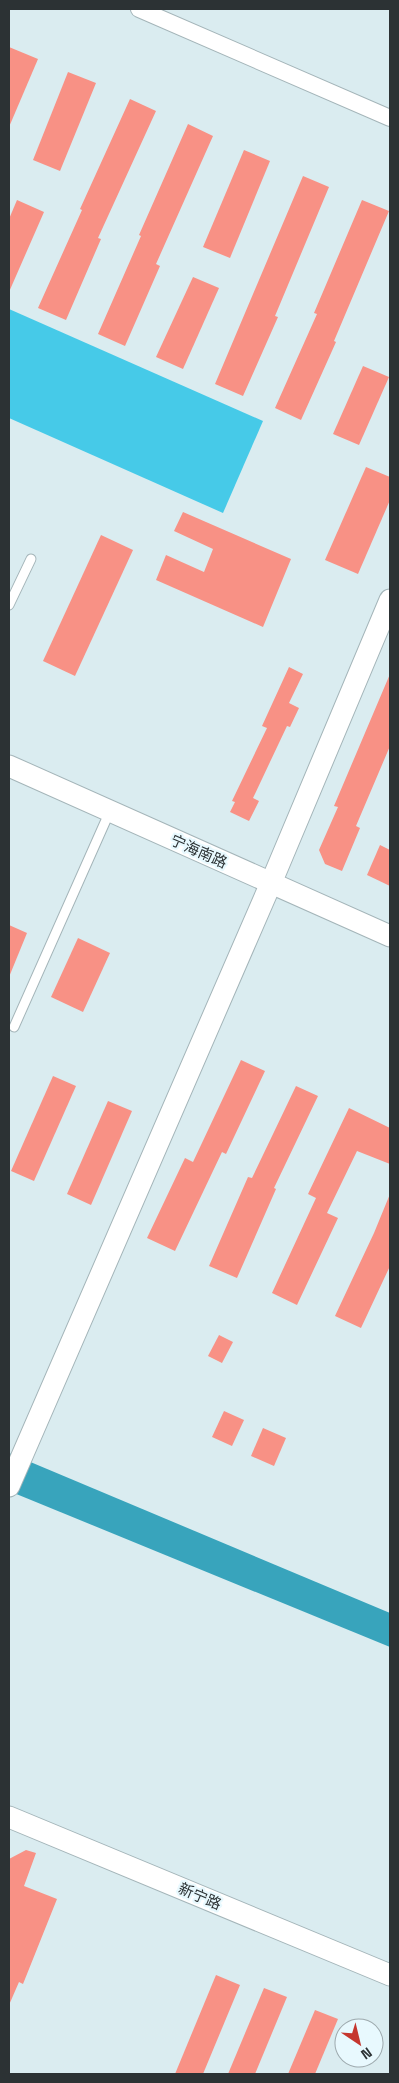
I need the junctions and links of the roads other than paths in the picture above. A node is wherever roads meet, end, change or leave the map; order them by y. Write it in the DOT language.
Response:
graph roads {
  1 [pos="139,9"];
  2 [pos="390,118"];
  3 [pos="32,559"];
  4 [pos="390,600"];
  5 [pos="9,605"];
  6 [pos="9,766"];
  7 [pos="110,811"];
  8 [pos="270,883"];
  9 [pos="390,936"];
  10 [pos="14,1027"];
  11 [pos="9,1486"];
  12 [pos="9,1817"];
  13 [pos="390,1976"];
  1 -- 2 [label="street"];
  3 -- 5 [label="lane"];
  4 -- 8 [label="street"];
  6 -- 7 [label="street, 宁海南路"];
  7 -- 8 [label="street, 宁海南路"];
  7 -- 10 [label="lane"];
  8 -- 9 [label="street, 宁海南路"];
  8 -- 11 [label="street"];
  12 -- 13 [label="street, 新宁路"];
}
